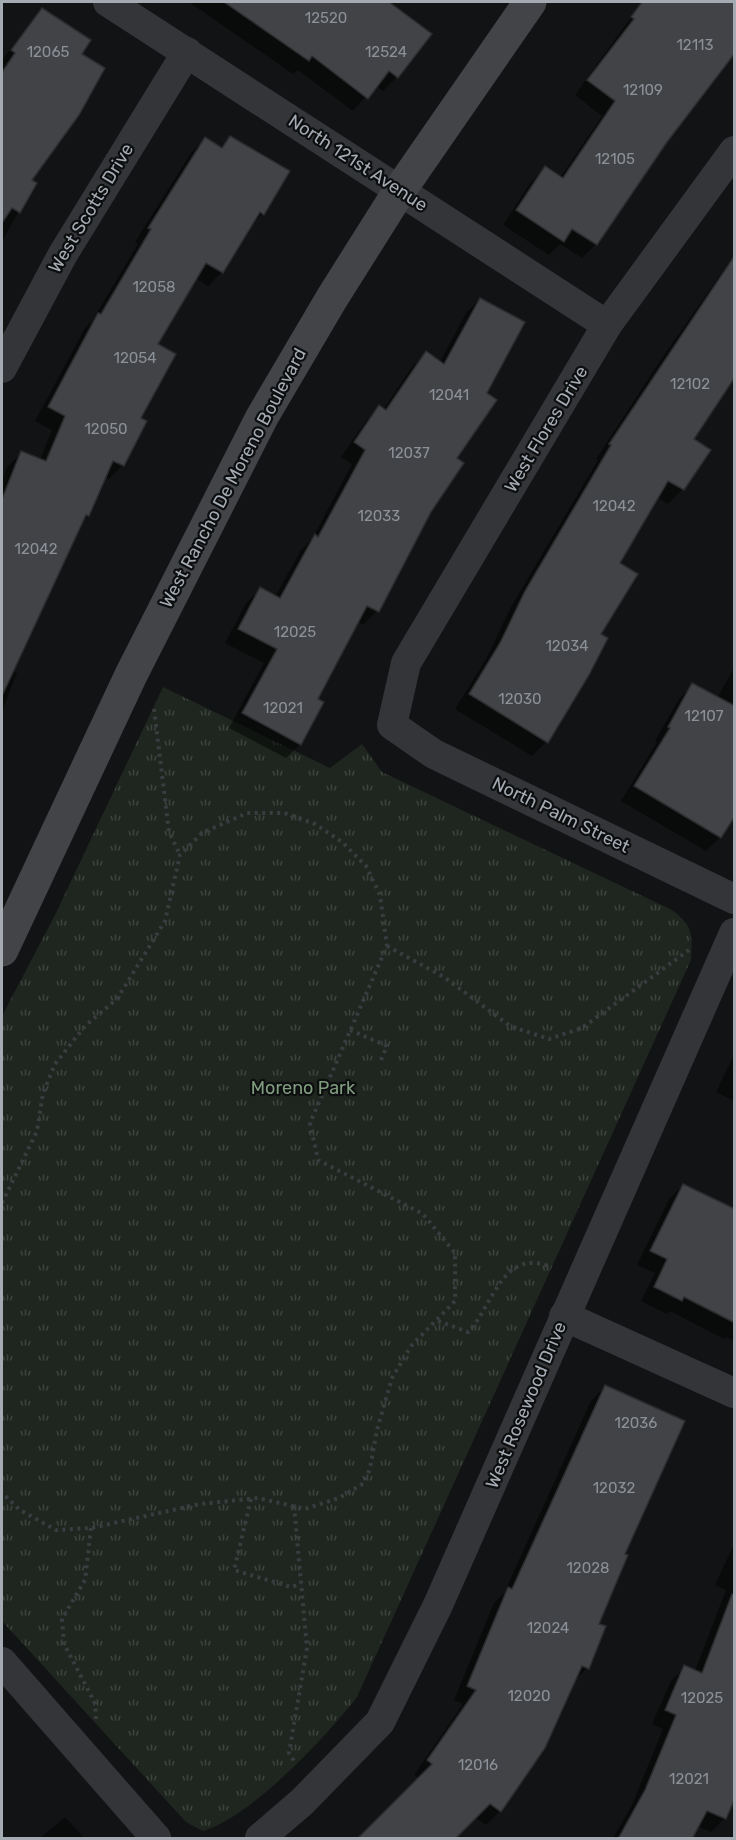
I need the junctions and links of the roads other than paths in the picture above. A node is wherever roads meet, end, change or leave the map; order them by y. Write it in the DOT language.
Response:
graph roads {
  1 [pos="108,2"];
  2 [pos="530,2"];
  3 [pos="187,52"];
  4 [pos="735,151"];
  5 [pos="400,190"];
  6 [pos="608,325"];
  7 [pos="2,368"];
  8 [pos="392,725"];
  9 [pos="735,899"];
  10 [pos="735,933"];
  11 [pos="2,950"];
  12 [pos="564,1316"];
  13 [pos="735,1393"];
  14 [pos="2,1662"];
  15 [pos="156,1839"];
  16 [pos="260,1839"];
  1 -- 3 [label="street, North 121st Avenue"];
  2 -- 5 [label="street, West Rancho De Moreno Boulevard"];
  3 -- 5 [label="street, North 121st Avenue"];
  3 -- 7 [label="street, West Scotts Drive"];
  4 -- 6 [label="street, West Flores Drive"];
  5 -- 6 [label="street, North 121st Avenue"];
  5 -- 11 [label="street, West Rancho De Moreno Boulevard"];
  6 -- 8 [label="street, West Flores Drive"];
  8 -- 9 [label="street, North Palm Street"];
  10 -- 12 [label="street, West Rosewood Drive"];
  12 -- 13 [label="street"];
  12 -- 16 [label="street, West Rosewood Drive"];
  14 -- 15 [label="street"];
}
